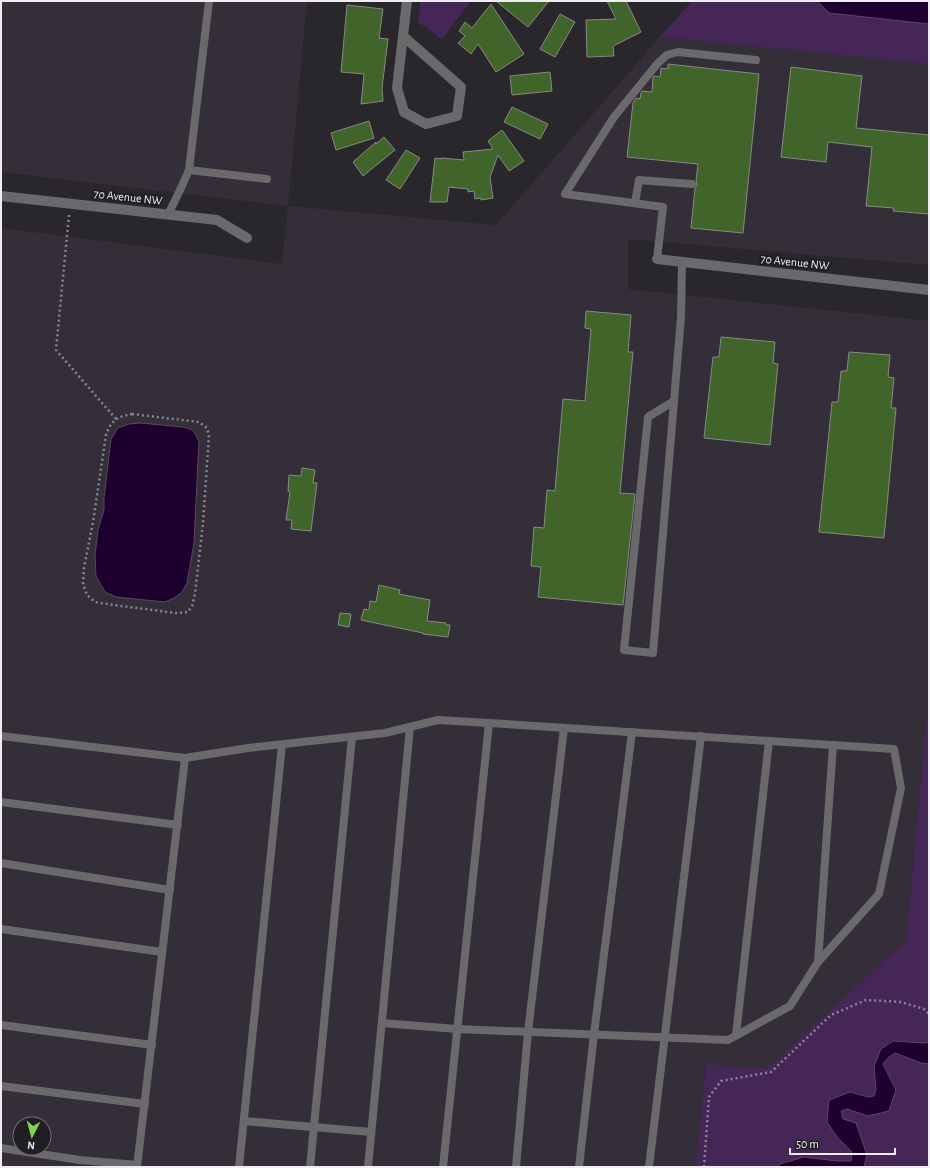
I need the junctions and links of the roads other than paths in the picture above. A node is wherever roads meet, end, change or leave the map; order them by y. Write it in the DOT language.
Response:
graph roads {
  1 [pos="209,1"];
  2 [pos="407,1"];
  3 [pos="403,36"];
  4 [pos="756,60"];
  5 [pos="189,170"];
  6 [pos="267,179"];
  7 [pos="692,184"];
  8 [pos="1,196"];
  9 [pos="635,203"];
  10 [pos="168,215"];
  11 [pos="247,238"];
  12 [pos="657,259"];
  13 [pos="682,263"];
  14 [pos="929,290"];
  15 [pos="674,401"];
  16 [pos="489,723"];
  17 [pos="410,727"];
  18 [pos="564,728"];
  19 [pos="632,732"];
  20 [pos="1,736"];
  21 [pos="701,736"];
  22 [pos="352,737"];
  23 [pos="768,741"];
  24 [pos="282,745"];
  25 [pos="833,745"];
  26 [pos="186,758"];
  27 [pos="1,802"];
  28 [pos="178,825"];
  29 [pos="1,863"];
  30 [pos="170,890"];
  31 [pos="1,929"];
  32 [pos="162,952"];
  33 [pos="818,962"];
  34 [pos="382,1023"];
  35 [pos="1,1025"];
  36 [pos="458,1029"];
  37 [pos="528,1032"];
  38 [pos="594,1034"];
  39 [pos="736,1035"];
  40 [pos="665,1037"];
  41 [pos="152,1045"];
  42 [pos="1,1086"];
  43 [pos="145,1104"];
  44 [pos="244,1121"];
  45 [pos="314,1126"];
  46 [pos="371,1132"];
  47 [pos="1,1148"];
  48 [pos="137,1166"];
  49 [pos="239,1167"];
  50 [pos="310,1167"];
  51 [pos="368,1167"];
  52 [pos="443,1167"];
  53 [pos="516,1167"];
  54 [pos="579,1167"];
  55 [pos="649,1167"];
  1 -- 5 [label="lane"];
  2 -- 3 [label="street"];
  3 -- 3 [label="street"];
  4 -- 9 [label="lane"];
  5 -- 6 [label="lane"];
  5 -- 10 [label="lane"];
  7 -- 9 [label="lane"];
  8 -- 10 [label="street, 70 Avenue NW"];
  9 -- 12 [label="lane"];
  10 -- 11 [label="street, 70 Avenue NW"];
  12 -- 13 [label="street, 70 Avenue NW"];
  13 -- 14 [label="street, 70 Avenue NW"];
  13 -- 15 [label="lane"];
  15 -- 15 [label="lane"];
  16 -- 17 [label="lane"];
  16 -- 18 [label="lane"];
  16 -- 36 [label="lane"];
  17 -- 22 [label="lane"];
  17 -- 34 [label="lane"];
  18 -- 19 [label="lane"];
  18 -- 37 [label="lane"];
  19 -- 21 [label="lane"];
  19 -- 38 [label="lane"];
  20 -- 26 [label="lane"];
  21 -- 23 [label="lane"];
  21 -- 40 [label="lane"];
  22 -- 24 [label="lane"];
  22 -- 45 [label="lane"];
  23 -- 25 [label="lane"];
  23 -- 39 [label="lane"];
  24 -- 26 [label="lane"];
  24 -- 44 [label="lane"];
  25 -- 33 [label="lane"];
  25 -- 33 [label="lane"];
  26 -- 28 [label="lane"];
  27 -- 28 [label="lane"];
  28 -- 30 [label="lane"];
  29 -- 30 [label="lane"];
  30 -- 32 [label="lane"];
  31 -- 32 [label="lane"];
  32 -- 41 [label="lane"];
  33 -- 39 [label="lane"];
  34 -- 36 [label="lane"];
  34 -- 46 [label="lane"];
  35 -- 41 [label="lane"];
  36 -- 37 [label="lane"];
  36 -- 52 [label="lane"];
  37 -- 38 [label="lane"];
  37 -- 53 [label="lane"];
  38 -- 40 [label="lane"];
  38 -- 54 [label="lane"];
  39 -- 40 [label="lane"];
  40 -- 55 [label="lane"];
  41 -- 43 [label="lane"];
  42 -- 43 [label="lane"];
  43 -- 48 [label="lane"];
  44 -- 45 [label="lane"];
  44 -- 49 [label="lane"];
  45 -- 46 [label="lane"];
  45 -- 50 [label="lane"];
  46 -- 51 [label="lane"];
  47 -- 48 [label="lane"];
}
